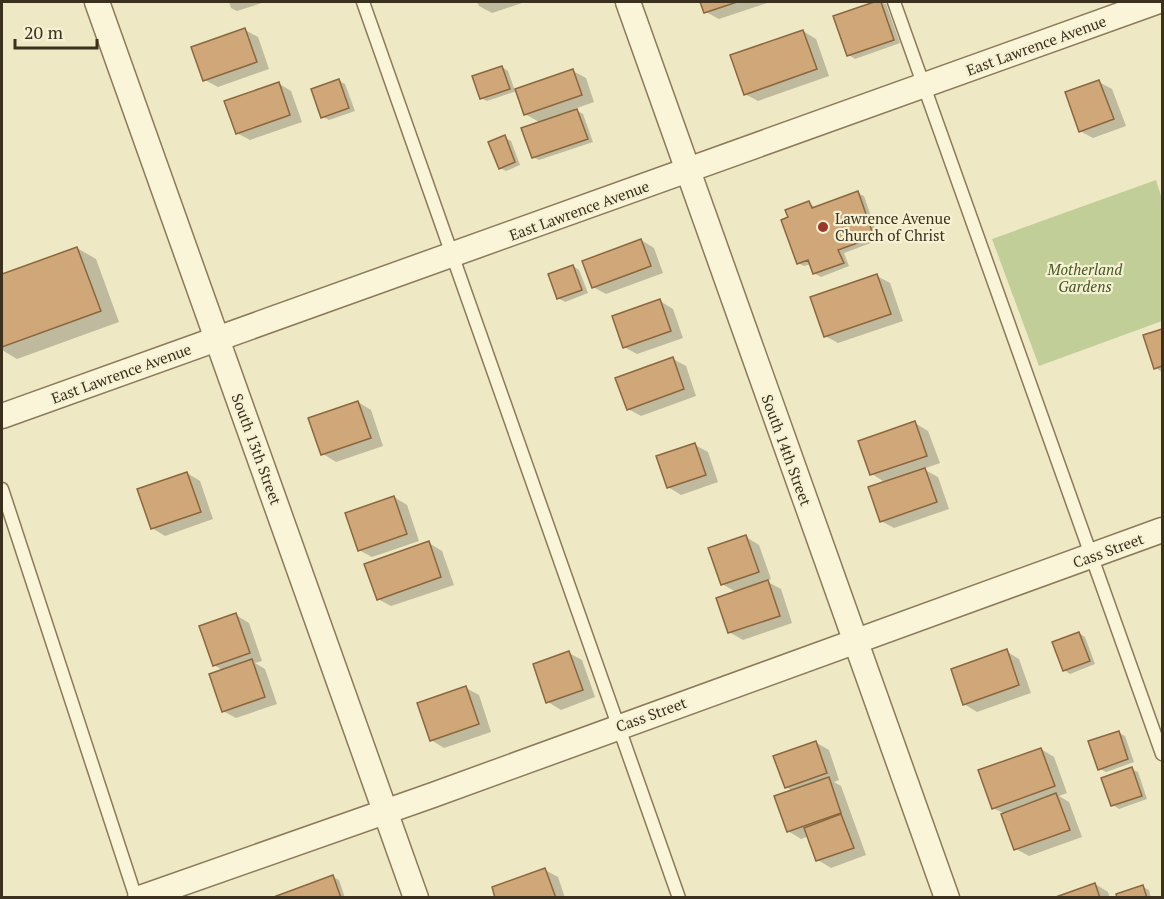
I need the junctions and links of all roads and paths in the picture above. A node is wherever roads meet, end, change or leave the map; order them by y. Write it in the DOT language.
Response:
graph roads {
  1 [pos="97,2"];
  2 [pos="363,2"];
  3 [pos="628,2"];
  4 [pos="894,2"];
  5 [pos="1157,2"];
  6 [pos="1162,13"];
  7 [pos="924,86"];
  8 [pos="687,170"];
  9 [pos="453,256"];
  10 [pos="217,339"];
  11 [pos="2,416"];
  12 [pos="2,489"];
  13 [pos="1162,530"];
  14 [pos="1092,556"];
  15 [pos="855,640"];
  16 [pos="618,726"];
  17 [pos="1162,754"];
  18 [pos="386,811"];
  19 [pos="138,897"];
  20 [pos="416,897"];
  21 [pos="680,897"];
  22 [pos="947,897"];
  1 -- 10 [label="street, South 13th Street"];
  2 -- 9 [label="lane"];
  3 -- 8 [label="street, South 14th Street"];
  4 -- 7 [label="lane"];
  5 -- 6 [label="street"];
  5 -- 7 [label="street, East Lawrence Avenue"];
  7 -- 8 [label="street, East Lawrence Avenue"];
  7 -- 14 [label="lane"];
  8 -- 9 [label="street, East Lawrence Avenue"];
  8 -- 15 [label="street, South 14th Street"];
  9 -- 10 [label="street, East Lawrence Avenue"];
  9 -- 16 [label="lane"];
  10 -- 11 [label="street, East Lawrence Avenue"];
  10 -- 18 [label="street, South 13th Street"];
  12 -- 19 [label="lane"];
  13 -- 14 [label="street, Cass Street"];
  14 -- 15 [label="street, Cass Street"];
  14 -- 17 [label="lane"];
  15 -- 16 [label="street, Cass Street"];
  15 -- 22 [label="street, South 14th Street"];
  16 -- 18 [label="street, Cass Street"];
  16 -- 21 [label="lane"];
  18 -- 19 [label="street, Cass Street"];
  18 -- 20 [label="street, South 13th Street"];
}
